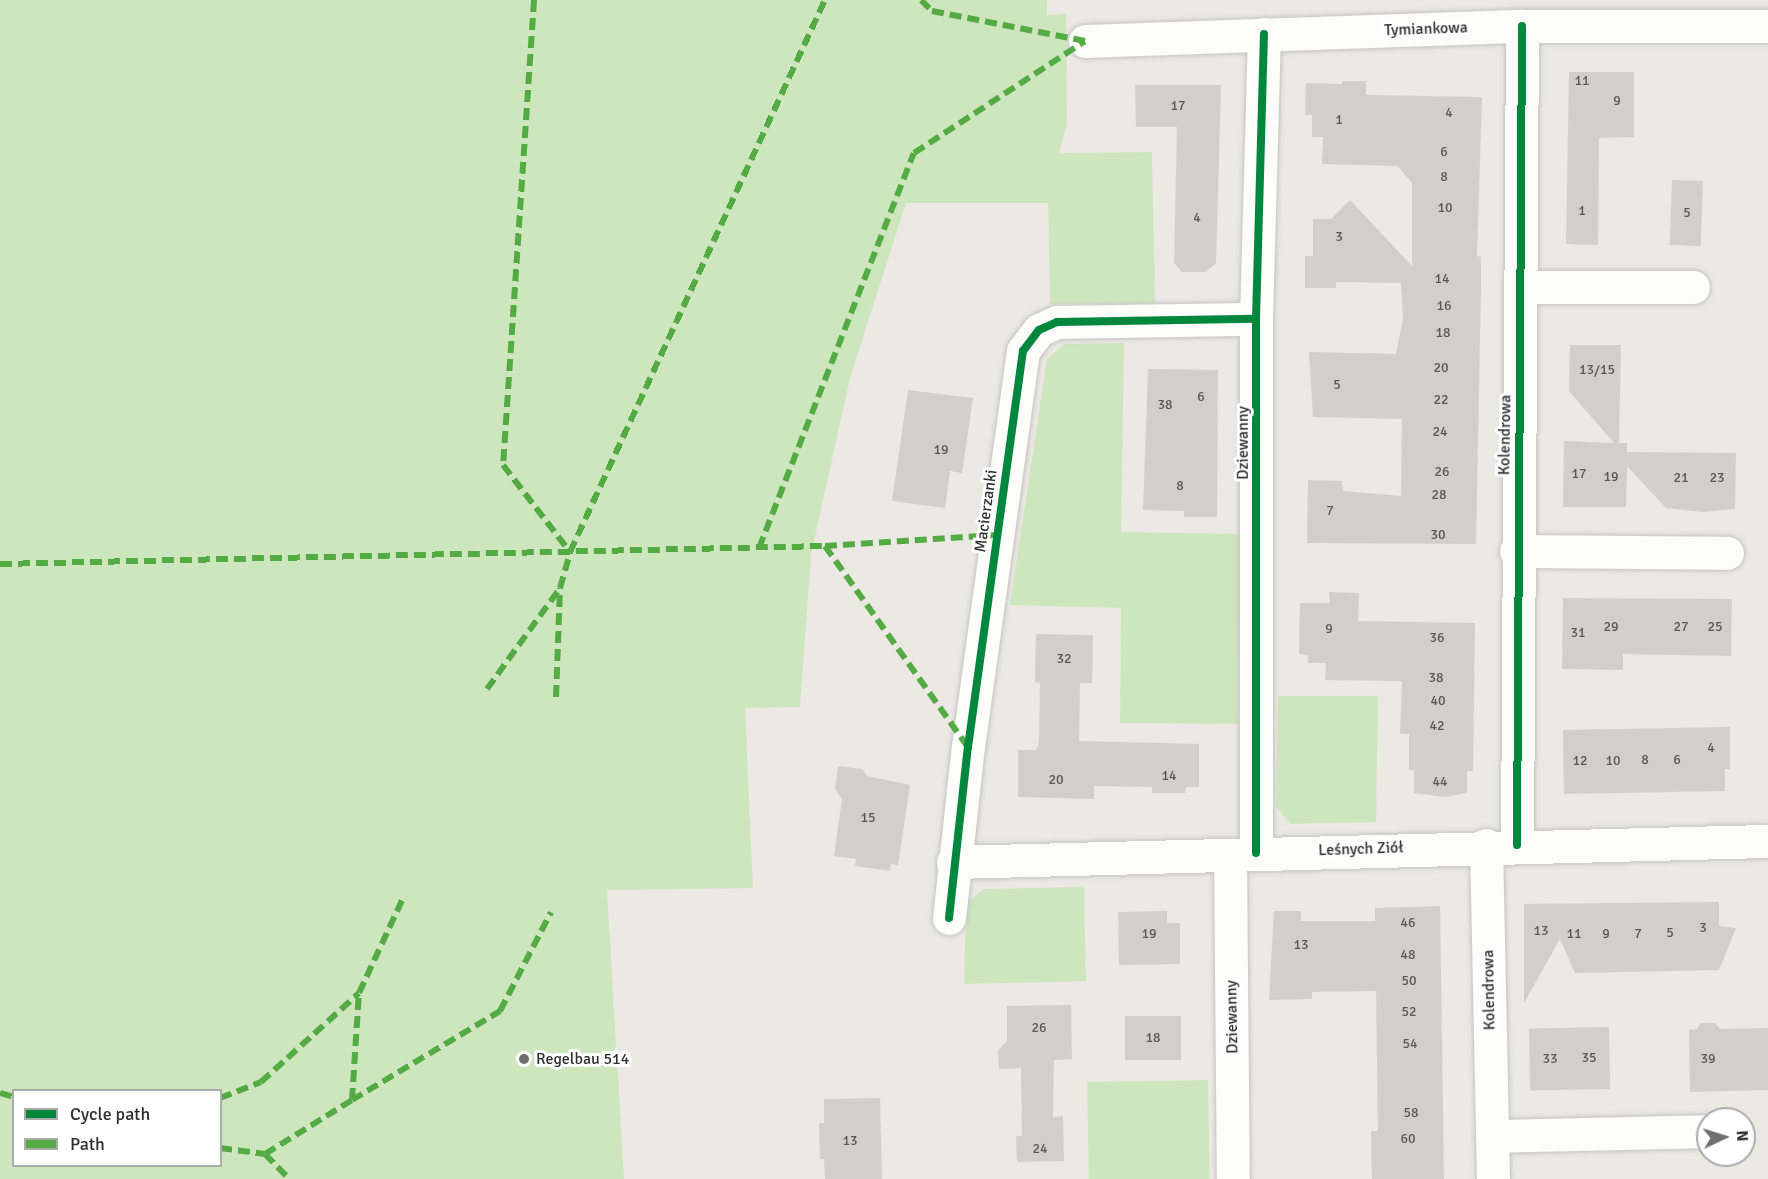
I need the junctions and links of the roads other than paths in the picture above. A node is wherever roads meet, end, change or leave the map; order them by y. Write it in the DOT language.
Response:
graph roads {
  1 [pos="1522,26"];
  2 [pos="1768,26"];
  3 [pos="1264,34"];
  4 [pos="1085,41"];
  5 [pos="1522,287"];
  6 [pos="1693,287"];
  7 [pos="1256,319"];
  8 [pos="1516,551"];
  9 [pos="1727,553"];
  10 [pos="1768,841"];
  11 [pos="1502,845"];
  12 [pos="1243,854"];
  13 [pos="953,861"];
  14 [pos="949,918"];
  15 [pos="1696,1131"];
  16 [pos="1492,1136"];
  17 [pos="1233,1179"];
  18 [pos="1493,1179"];
  1 -- 2 [label="street, Tymiankowa"];
  1 -- 3 [label="street, Tymiankowa"];
  1 -- 5 [label="street, Kolendrowa"];
  3 -- 4 [label="street, Tymiankowa"];
  3 -- 7 [label="street, Dziewanny"];
  5 -- 6 [label="street"];
  5 -- 8 [label="street, Kolendrowa"];
  7 -- 12 [label="street, Dziewanny"];
  7 -- 13 [label="street, Macierzanki"];
  8 -- 9 [label="street"];
  8 -- 11 [label="street, Kolendrowa"];
  10 -- 11 [label="street, Leśnych Ziół"];
  11 -- 12 [label="street, Leśnych Ziół"];
  11 -- 16 [label="street, Kolendrowa"];
  12 -- 13 [label="street, Leśnych Ziół"];
  12 -- 17 [label="street, Dziewanny"];
  13 -- 14 [label="street, Macierzanki"];
  15 -- 16 [label="street"];
  16 -- 18 [label="street, Kolendrowa"];
}
